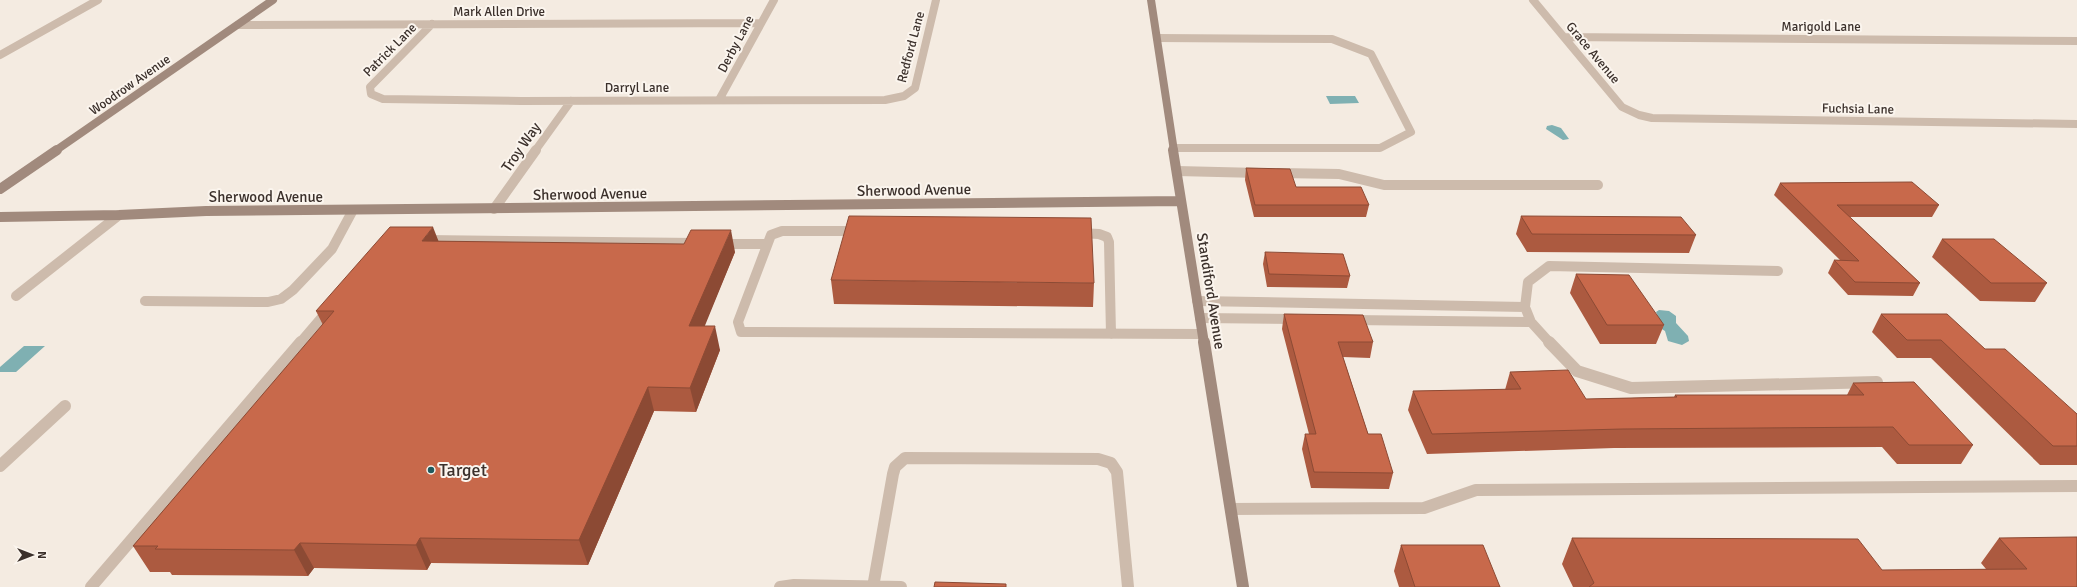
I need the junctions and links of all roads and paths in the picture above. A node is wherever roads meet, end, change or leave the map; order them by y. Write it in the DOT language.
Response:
graph roads {
  1 [pos="98,0"];
  2 [pos="273,0"];
  3 [pos="774,0"];
  4 [pos="936,0"];
  5 [pos="1151,0"];
  6 [pos="1533,0"];
  7 [pos="761,23"];
  8 [pos="432,24"];
  9 [pos="238,25"];
  10 [pos="1564,37"];
  11 [pos="1157,38"];
  12 [pos="2077,41"];
  13 [pos="0,55"];
  14 [pos="370,94"];
  15 [pos="904,96"];
  16 [pos="719,100"];
  17 [pos="571,101"];
  18 [pos="1639,115"];
  19 [pos="2077,124"];
  20 [pos="1173,148"];
  21 [pos="1177,171"];
  22 [pos="1598,185"];
  23 [pos="0,189"];
  24 [pos="1181,201"];
  25 [pos="494,209"];
  26 [pos="353,210"];
  27 [pos="119,215"];
  28 [pos="0,217"];
  29 [pos="866,231"];
  30 [pos="1068,233"];
  31 [pos="413,240"];
  32 [pos="767,244"];
  33 [pos="1778,271"];
  34 [pos="16,296"];
  35 [pos="337,300"];
  36 [pos="145,301"];
  37 [pos="1197,301"];
  38 [pos="1525,307"];
  39 [pos="1200,318"];
  40 [pos="1310,319"];
  41 [pos="1342,320"];
  42 [pos="1531,322"];
  43 [pos="1111,334"];
  44 [pos="1202,334"];
  45 [pos="1877,382"];
  46 [pos="65,406"];
  47 [pos="0,466"];
  48 [pos="2077,486"];
  49 [pos="1231,509"];
  50 [pos="91,587"];
  51 [pos="780,587"];
  52 [pos="873,587"];
  53 [pos="901,587"];
  54 [pos="1128,587"];
  55 [pos="1243,587"];
  1 -- 13 [label="street"];
  2 -- 9 [label="street, Woodrow Avenue"];
  3 -- 7 [label="street, Derby Lane"];
  4 -- 15 [label="street, Redford Lane"];
  5 -- 11 [label="street, Standiford Avenue"];
  6 -- 10 [label="street, Grace Avenue"];
  7 -- 8 [label="street, Mark Allen Drive"];
  7 -- 16 [label="street, Derby Lane"];
  8 -- 9 [label="street, Mark Allen Drive"];
  8 -- 14 [label="street, Patrick Lane"];
  9 -- 23 [label="street, Woodrow Avenue"];
  10 -- 12 [label="street, Marigold Lane"];
  10 -- 18 [label="street, Grace Avenue"];
  11 -- 20 [label="street, Standiford Avenue"];
  11 -- 20 [label="street"];
  14 -- 17 [label="street, Darryl Lane"];
  15 -- 16 [label="street, Darryl Lane"];
  16 -- 17 [label="street, Darryl Lane"];
  17 -- 25 [label="street, Troy Way"];
  18 -- 19 [label="street, Fuchsia Lane"];
  20 -- 21 [label="street, Standiford Avenue"];
  21 -- 22 [label="street"];
  21 -- 24 [label="street, Standiford Avenue"];
  24 -- 25 [label="street, Sherwood Avenue"];
  24 -- 37 [label="street, Standiford Avenue"];
  25 -- 26 [label="street, Sherwood Avenue"];
  26 -- 27 [label="street, Sherwood Avenue"];
  26 -- 36 [label="street"];
  27 -- 28 [label="street, Sherwood Avenue"];
  27 -- 34 [label="street"];
  29 -- 32 [label="street"];
  30 -- 43 [label="street"];
  31 -- 32 [label="street"];
  32 -- 43 [label="street"];
  33 -- 38 [label="street"];
  35 -- 50 [label="street"];
  37 -- 38 [label="street"];
  37 -- 39 [label="street, Standiford Avenue"];
  38 -- 42 [label="street"];
  39 -- 40 [label="street"];
  39 -- 44 [label="street, Standiford Avenue"];
  41 -- 42 [label="street"];
  42 -- 45 [label="street"];
  43 -- 44 [label="street"];
  44 -- 49 [label="street, Standiford Avenue"];
  46 -- 47 [label="street"];
  48 -- 49 [label="street"];
  49 -- 55 [label="street, Standiford Avenue"];
  51 -- 52 [label="street"];
  52 -- 53 [label="street"];
  52 -- 54 [label="street"];
}
